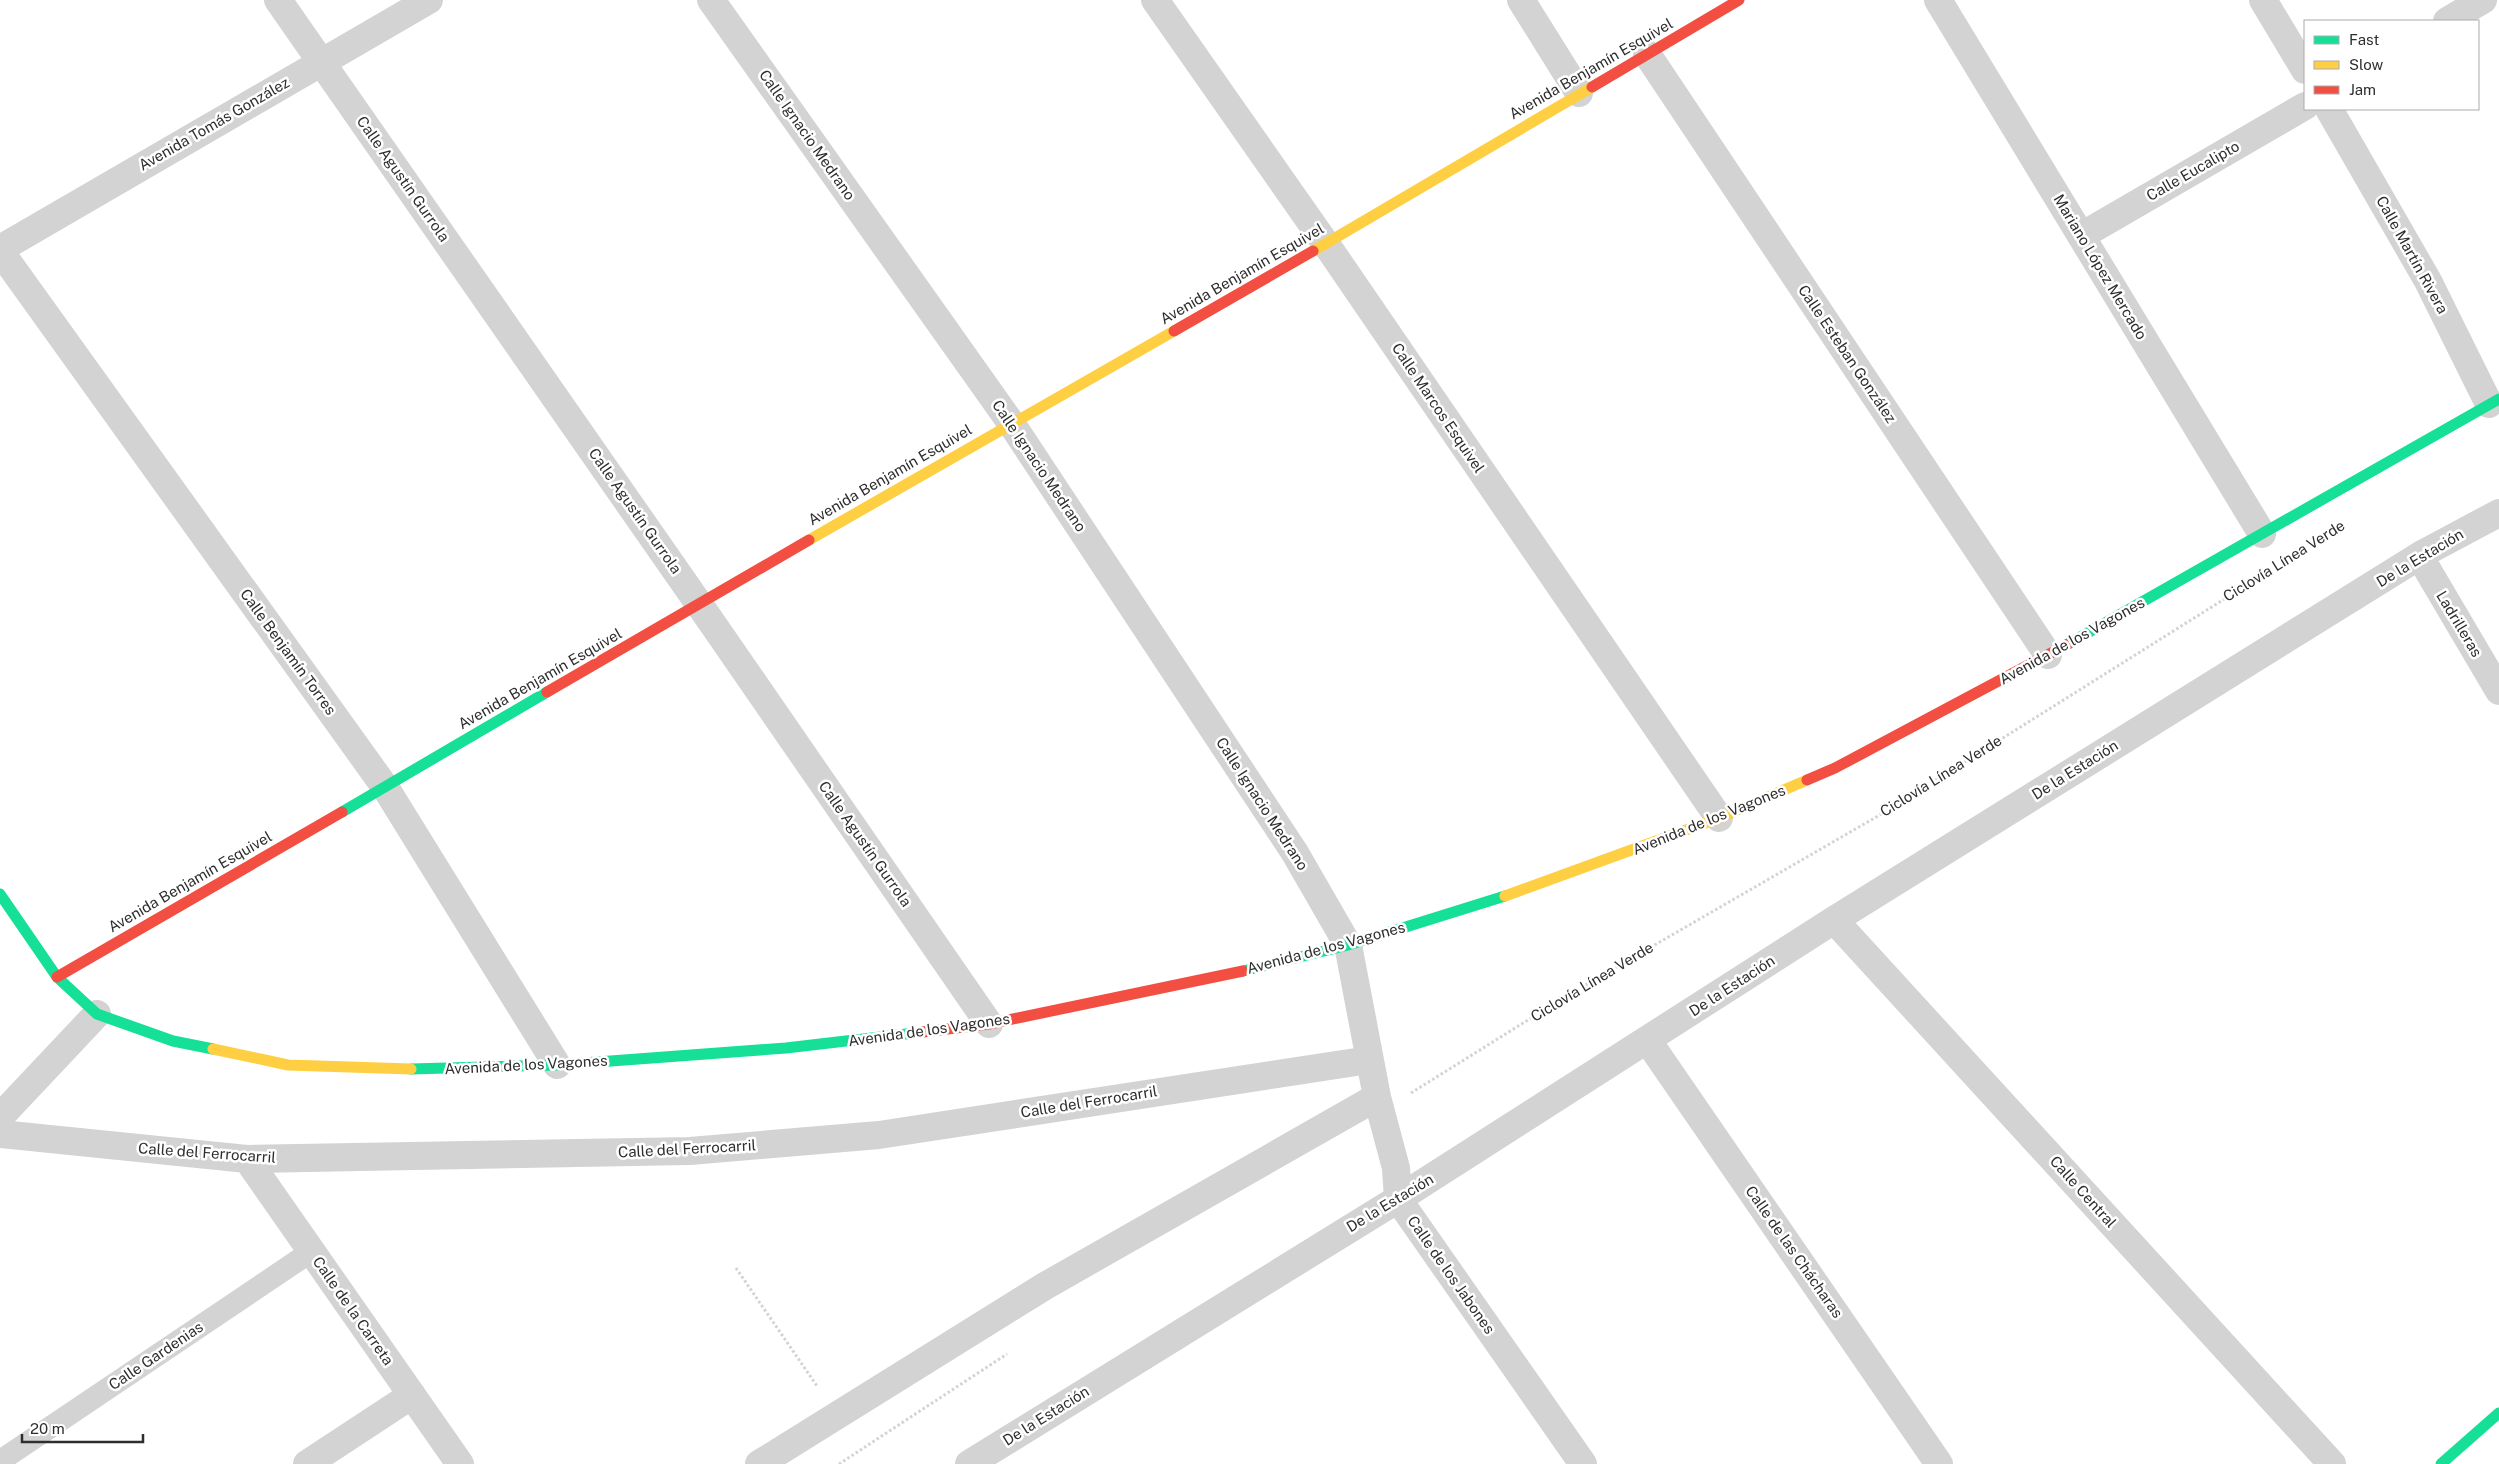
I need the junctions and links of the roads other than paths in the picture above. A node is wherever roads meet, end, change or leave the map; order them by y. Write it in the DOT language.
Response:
graph roads {
  1 [pos="278,0"];
  2 [pos="429,0"];
  3 [pos="711,0"];
  4 [pos="1155,0"];
  5 [pos="1520,0"];
  6 [pos="1739,0"];
  7 [pos="1938,0"];
  8 [pos="2263,0"];
  9 [pos="2483,0"];
  10 [pos="2449,20"];
  11 [pos="1647,54"];
  12 [pos="321,61"];
  13 [pos="2304,68"];
  14 [pos="1579,93"];
  15 [pos="2304,107"];
  16 [pos="2330,110"];
  17 [pos="2081,236"];
  18 [pos="1326,244"];
  19 [pos="0,250"];
  20 [pos="2494,402"];
  21 [pos="1011,423"];
  22 [pos="2499,513"];
  23 [pos="2262,534"];
  24 [pos="2420,557"];
  25 [pos="699,604"];
  26 [pos="2048,655"];
  27 [pos="2499,691"];
  28 [pos="385,787"];
  29 [pos="1719,818"];
  30 [pos="0,894"];
  31 [pos="1834,920"];
  32 [pos="1348,946"];
  33 [pos="57,977"];
  34 [pos="97,1014"];
  35 [pos="989,1024"];
  36 [pos="1648,1041"];
  37 [pos="1369,1060"];
  38 [pos="557,1065"];
  39 [pos="1378,1105"];
  40 [pos="0,1117"];
  41 [pos="0,1134"];
  42 [pos="247,1159"];
  43 [pos="1398,1199"];
  44 [pos="312,1251"];
  45 [pos="412,1395"];
  46 [pos="2499,1413"];
  47 [pos="0,1461"];
  48 [pos="307,1464"];
  49 [pos="460,1464"];
  50 [pos="759,1464"];
  51 [pos="969,1464"];
  52 [pos="1583,1464"];
  53 [pos="1939,1464"];
  54 [pos="2332,1464"];
  55 [pos="2441,1464"];
  1 -- 12 [label="street, Calle Agustín Gurrola"];
  2 -- 12 [label="street, Avenida Tomás González"];
  3 -- 21 [label="street, Calle Ignacio Medrano"];
  4 -- 18 [label="street, Calle Marcos Esquivel"];
  5 -- 14 [label="street"];
  6 -- 11 [label="street, Avenida Benjamín Esquivel"];
  7 -- 17 [label="street, Mariano López Mercado"];
  8 -- 13 [label="street"];
  9 -- 10 [label="street"];
  11 -- 14 [label="street, Avenida Benjamín Esquivel"];
  11 -- 26 [label="street, Calle Esteban González"];
  12 -- 19 [label="street, Avenida Tomás González"];
  12 -- 25 [label="street, Calle Agustín Gurrola"];
  14 -- 18 [label="street, Avenida Benjamín Esquivel"];
  15 -- 17 [label="street, Calle Eucalipto"];
  16 -- 20 [label="street, Calle Martín Rivera"];
  17 -- 23 [label="street, Mariano López Mercado"];
  18 -- 21 [label="street, Avenida Benjamín Esquivel"];
  18 -- 29 [label="street, Calle Marcos Esquivel"];
  19 -- 28 [label="street, Calle Benjamín Torres"];
  20 -- 23 [label="street, Avenida de los Vagones"];
  21 -- 25 [label="street, Avenida Benjamín Esquivel"];
  21 -- 32 [label="street, Calle Ignacio Medrano"];
  22 -- 24 [label="street, De la Estación"];
  23 -- 26 [label="street, Avenida de los Vagones"];
  24 -- 27 [label="street, Ladrilleras"];
  24 -- 31 [label="street, De la Estación"];
  25 -- 28 [label="street, Avenida Benjamín Esquivel"];
  25 -- 35 [label="street, Calle Agustín Gurrola"];
  26 -- 29 [label="street, Avenida de los Vagones"];
  28 -- 33 [label="street, Avenida Benjamín Esquivel"];
  28 -- 38 [label="street, Calle Benjamín Torres"];
  29 -- 32 [label="street, Avenida de los Vagones"];
  30 -- 33 [label="street, Avenida de los Vagones"];
  31 -- 36 [label="street, De la Estación"];
  31 -- 54 [label="street, Calle Central"];
  32 -- 35 [label="street, Avenida de los Vagones"];
  32 -- 37 [label="street, Calle de los Jabones"];
  33 -- 34 [label="street, Avenida de los Vagones"];
  34 -- 38 [label="street, Avenida de los Vagones"];
  34 -- 40 [label="street"];
  35 -- 38 [label="street, Avenida de los Vagones"];
  36 -- 43 [label="street, De la Estación"];
  36 -- 53 [label="street, Calle de las Chácharas"];
  37 -- 39 [label="street, Calle de los Jabones"];
  37 -- 42 [label="street, Calle del Ferrocarril"];
  39 -- 43 [label="street, Calle de los Jabones"];
  39 -- 50 [label="street"];
  41 -- 42 [label="street, Calle del Ferrocarril"];
  42 -- 44 [label="street, Calle de la Carreta"];
  43 -- 51 [label="street, De la Estación"];
  43 -- 52 [label="street, Calle de los Jabones"];
  44 -- 45 [label="street, Calle de la Carreta"];
  44 -- 47 [label="lane, Calle Gardenias"];
  45 -- 48 [label="street"];
  45 -- 49 [label="street, Calle de la Carreta"];
  46 -- 55 [label="street"];
}
